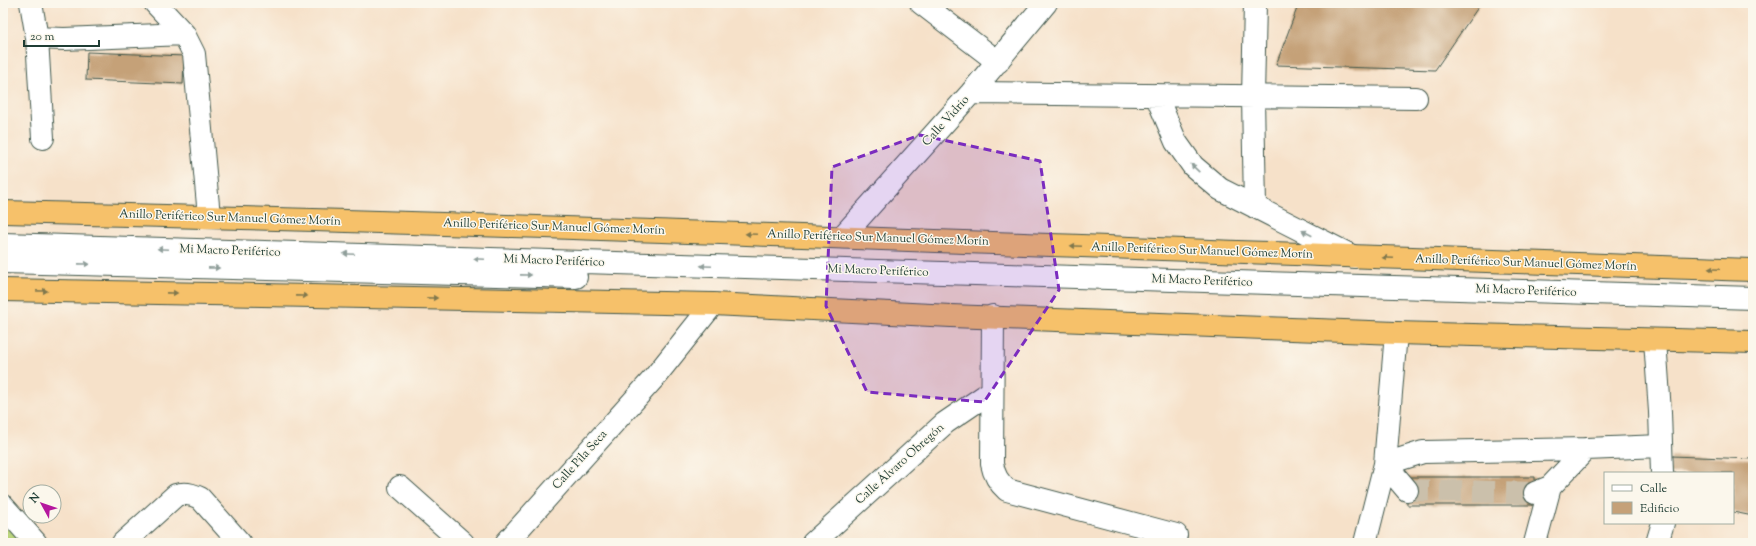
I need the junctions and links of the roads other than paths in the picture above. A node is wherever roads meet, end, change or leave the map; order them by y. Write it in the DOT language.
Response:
graph roads {
  1 [pos="31,3"];
  2 [pos="156,3"];
  3 [pos="921,3"];
  4 [pos="1046,3"];
  5 [pos="1255,3"];
  6 [pos="184,34"];
  7 [pos="36,38"];
  8 [pos="998,62"];
  9 [pos="971,93"];
  10 [pos="1156,95"];
  11 [pos="1254,97"];
  12 [pos="1416,98"];
  13 [pos="42,138"];
  14 [pos="1255,207"];
  15 [pos="3,212"];
  16 [pos="209,216"];
  17 [pos="842,237"];
  18 [pos="3,244"];
  19 [pos="1354,257"];
  20 [pos="3,262"];
  21 [pos="1753,270"];
  22 [pos="3,290"];
  23 [pos="1753,298"];
  24 [pos="713,304"];
  25 [pos="1753,310"];
  26 [pos="993,316"];
  27 [pos="1396,333"];
  28 [pos="1655,340"];
  29 [pos="1753,342"];
  30 [pos="992,391"];
  31 [pos="1661,446"];
  32 [pos="1586,449"];
  33 [pos="1385,464"];
  34 [pos="1662,472"];
  35 [pos="400,487"];
  36 [pos="1407,490"];
  37 [pos="3,506"];
  38 [pos="1663,524"];
  39 [pos="1176,535"];
  40 [pos="36,543"];
  41 [pos="123,543"];
  42 [pos="240,543"];
  43 [pos="463,543"];
  44 [pos="506,543"];
  45 [pos="813,543"];
  46 [pos="1365,543"];
  47 [pos="1535,543"];
  48 [pos="1657,543"];
  1 -- 7 [label="street"];
  2 -- 6 [label="street"];
  3 -- 8 [label="street"];
  4 -- 8 [label="street, Calle Vidrio"];
  5 -- 11 [label="street"];
  6 -- 7 [label="street"];
  6 -- 16 [label="street"];
  7 -- 13 [label="street"];
  8 -- 9 [label="street, Calle Vidrio"];
  9 -- 10 [label="street"];
  9 -- 17 [label="street, Calle Vidrio"];
  10 -- 11 [label="street"];
  14 -- 10 [label="street, one-way"];
  11 -- 12 [label="street"];
  11 -- 14 [label="street"];
  19 -- 14 [label="street, one-way"];
  15 -- 16 [label="highway, Anillo Periférico Sur Manuel Gómez Morín"];
  17 -- 16 [label="highway, Anillo Periférico Sur Manuel Gómez Morín, one-way"];
  19 -- 17 [label="highway, Anillo Periférico Sur Manuel Gómez Morín, one-way"];
  23 -- 18 [label="street, Mi Macro Periférico, one-way"];
  21 -- 19 [label="highway, Anillo Periférico Sur Manuel Gómez Morín, one-way"];
  20 -- 25 [label="street, Mi Macro Periférico, one-way"];
  22 -- 24 [label="highway, one-way"];
  24 -- 26 [label="highway"];
  24 -- 44 [label="street, Calle Pila Seca"];
  26 -- 27 [label="highway"];
  26 -- 30 [label="street"];
  27 -- 28 [label="highway"];
  27 -- 33 [label="street"];
  28 -- 29 [label="highway"];
  28 -- 31 [label="street"];
  30 -- 39 [label="street"];
  30 -- 45 [label="street, Calle Álvaro Obregón"];
  31 -- 32 [label="street"];
  31 -- 34 [label="street"];
  32 -- 33 [label="street"];
  32 -- 47 [label="street"];
  33 -- 36 [label="street"];
  33 -- 46 [label="street"];
  35 -- 43 [label="street"];
  37 -- 40 [label="street"];
  38 -- 48 [label="street"];
  41 -- 42 [label="street"];
}
